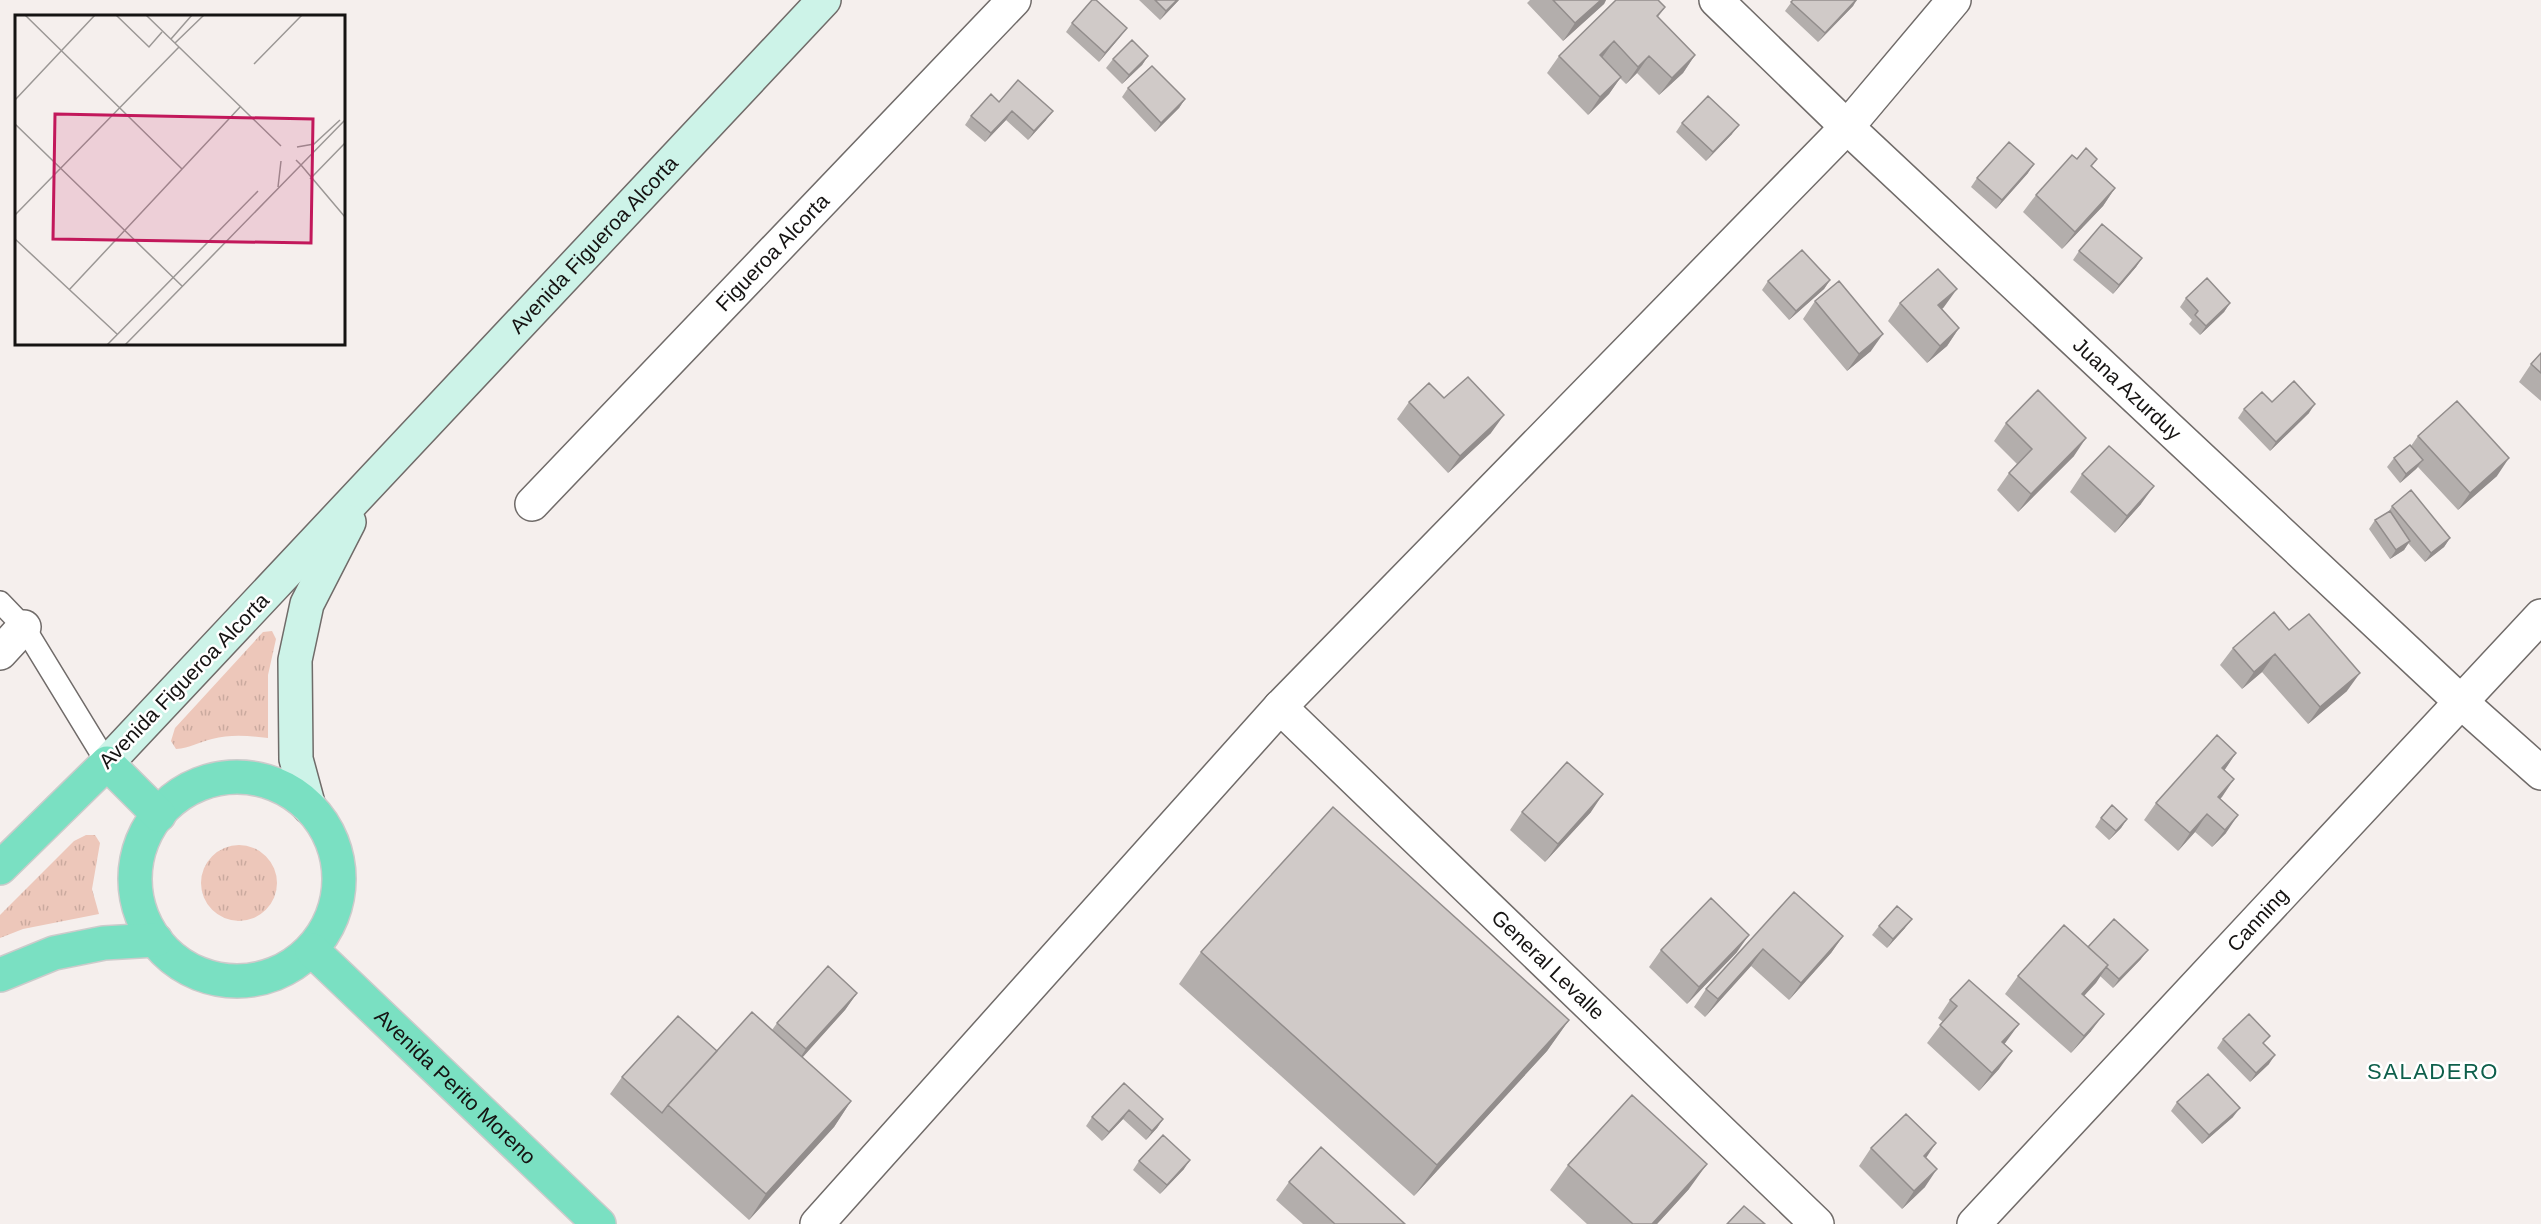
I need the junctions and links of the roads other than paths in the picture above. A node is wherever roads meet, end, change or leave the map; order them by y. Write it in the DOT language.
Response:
graph roads {
  1 [pos="824,0"];
  2 [pos="1014,0"];
  3 [pos="1716,0"];
  4 [pos="1954,0"];
  5 [pos="1847,127"];
  6 [pos="365,490"];
  7 [pos="532,504"];
  8 [pos="0,602"];
  9 [pos="2541,616"];
  10 [pos="24,627"];
  11 [pos="0,653"];
  12 [pos="2460,701"];
  13 [pos="1280,707"];
  14 [pos="107,763"];
  15 [pos="2541,773"];
  16 [pos="309,807"];
  17 [pos="159,814"];
  18 [pos="0,868"];
  19 [pos="156,940"];
  20 [pos="312,950"];
  21 [pos="0,975"];
  22 [pos="599,1224"];
  23 [pos="817,1224"];
  24 [pos="1817,1224"];
  25 [pos="1974,1224"];
  1 -- 6 [label="main road, Avenida Figueroa Alcorta"];
  2 -- 7 [label="street, Figueroa Alcorta"];
  3 -- 5 [label="street, Juana Azurduy"];
  4 -- 5 [label="street"];
  5 -- 12 [label="street, Juana Azurduy"];
  5 -- 13 [label="street"];
  6 -- 14 [label="main road, Avenida Figueroa Alcorta"];
  6 -- 16 [label="main road, Avenida Figueroa Alcorta"];
  8 -- 10 [label="lane"];
  9 -- 12 [label="street, Canning"];
  10 -- 11 [label="street"];
  10 -- 14 [label="lane"];
  12 -- 15 [label="street, Juana Azurduy"];
  12 -- 25 [label="street, Canning"];
  13 -- 23 [label="street"];
  13 -- 24 [label="street, General Levalle"];
  14 -- 17 [label="highway"];
  14 -- 18 [label="highway, Avenida Figueroa Alcorta"];
  16 -- 17 [label="highway"];
  16 -- 20 [label="highway"];
  17 -- 19 [label="highway"];
  19 -- 20 [label="highway"];
  19 -- 21 [label="highway"];
  20 -- 22 [label="highway, Avenida Perito Moreno"];
}
